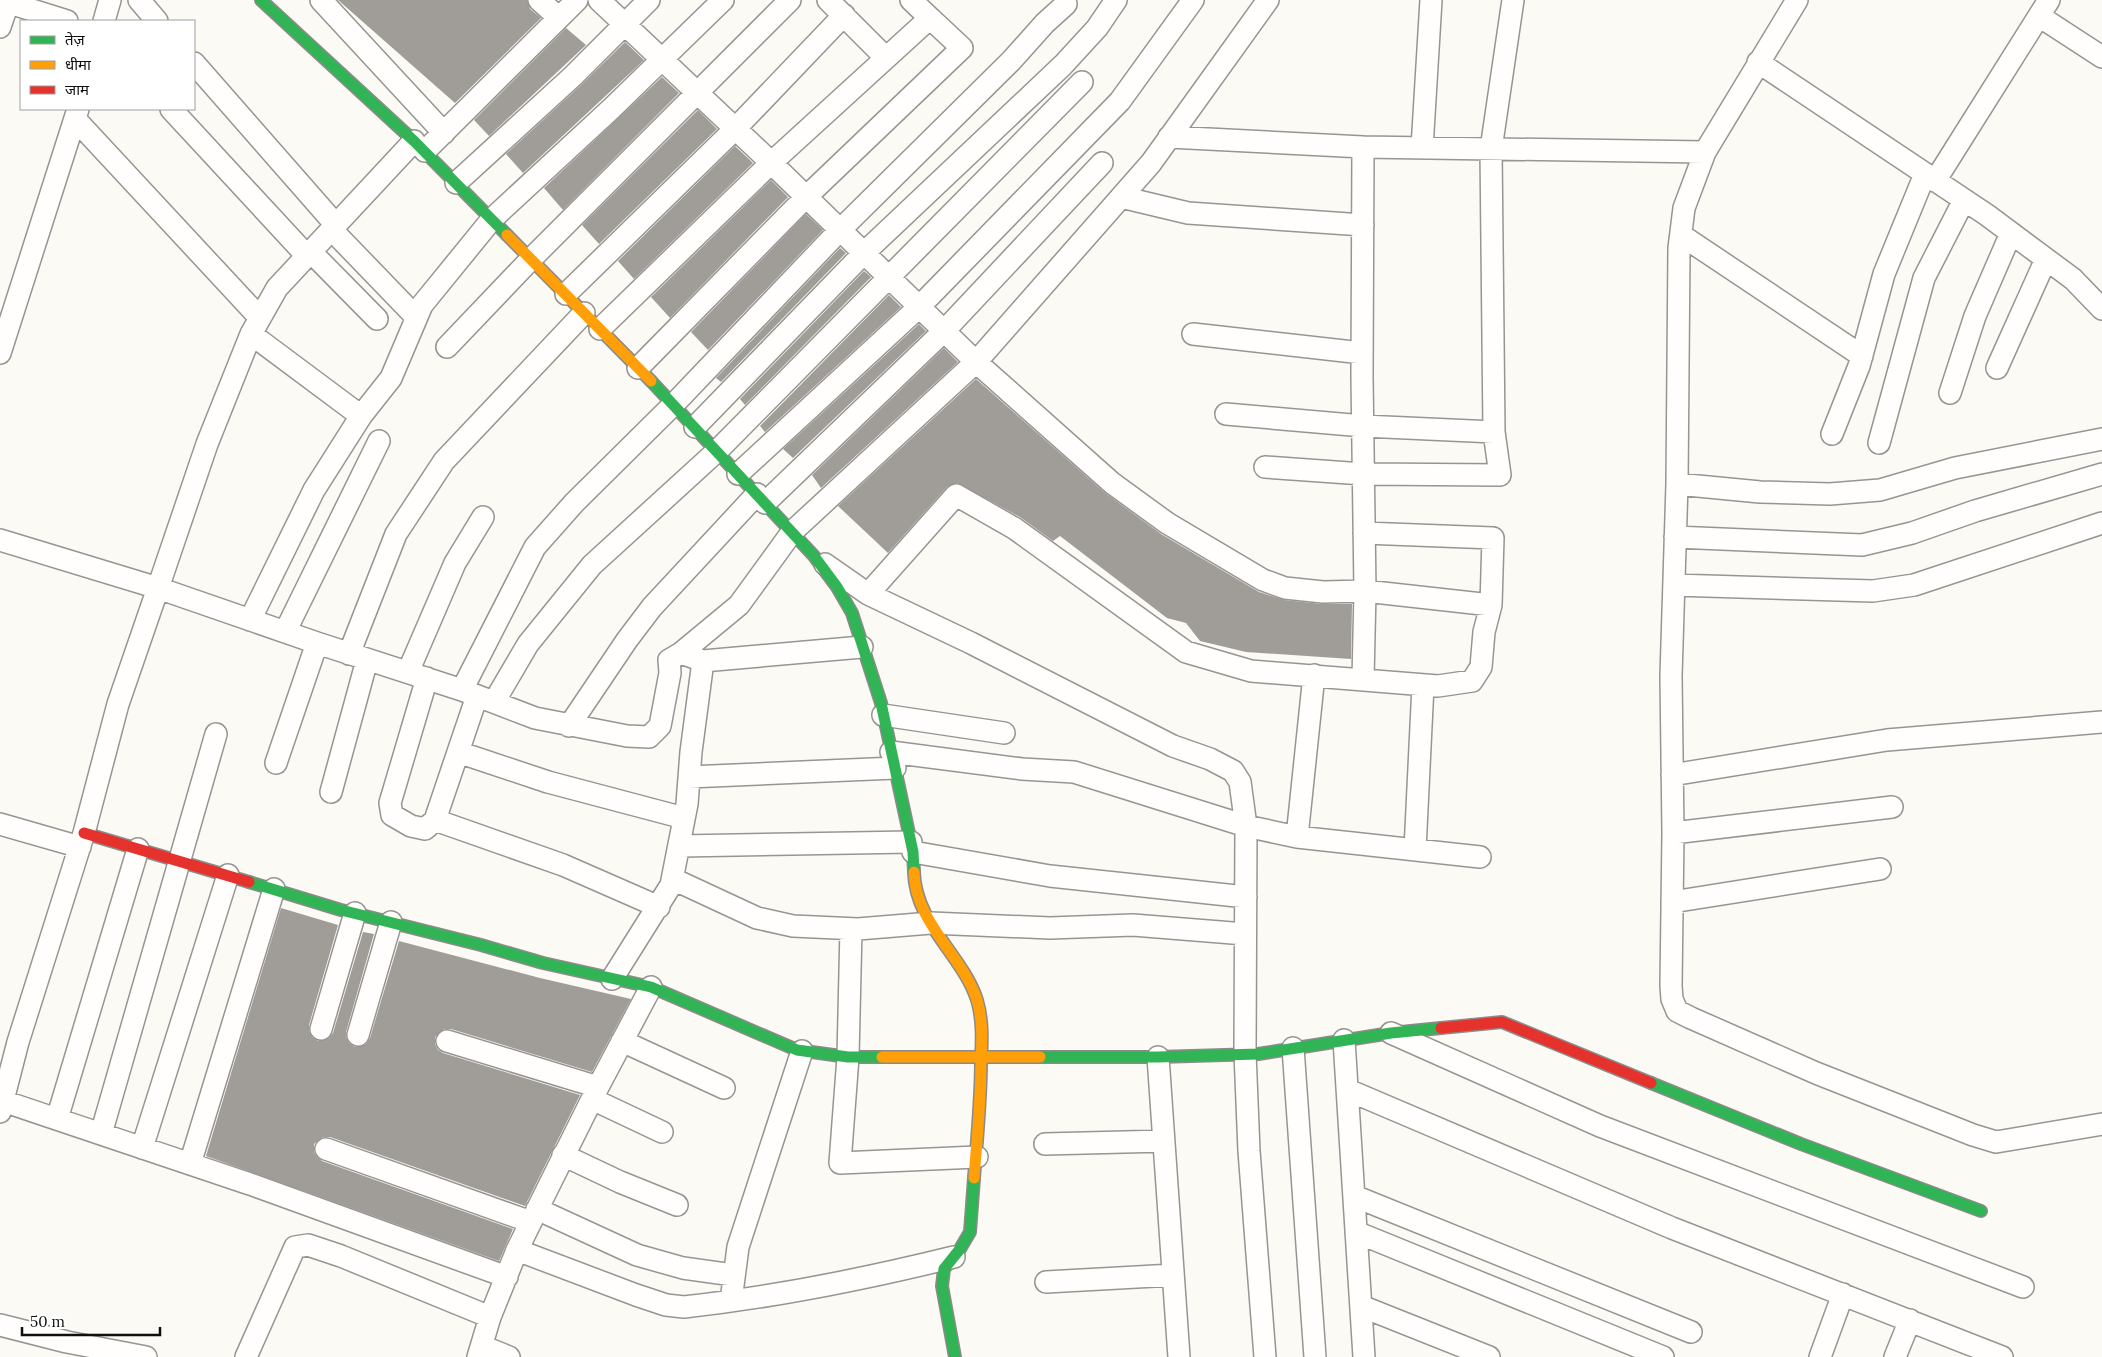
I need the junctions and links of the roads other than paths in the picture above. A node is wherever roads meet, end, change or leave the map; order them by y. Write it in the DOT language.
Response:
graph roads {
  1 [pos="110,0"];
  2 [pos="139,0"];
  3 [pos="261,0"];
  4 [pos="321,0"];
  5 [pos="540,0"];
  6 [pos="577,0"];
  7 [pos="599,0"];
  8 [pos="649,0"];
  9 [pos="723,0"];
  10 [pos="790,0"];
  11 [pos="828,0"];
  12 [pos="911,0"];
  13 [pos="1116,0"];
  14 [pos="1193,0"];
  15 [pos="1268,0"];
  16 [pos="1431,0"];
  17 [pos="1513,0"];
  18 [pos="1797,0"];
  19 [pos="4,1"];
  20 [pos="1066,4"];
  21 [pos="2044,8"];
  22 [pos="844,15"];
  23 [pos="559,18"];
  24 [pos="930,18"];
  25 [pos="64,20"];
  26 [pos="104,20"];
  27 [pos="156,20"];
  28 [pos="625,24"];
  29 [pos="0,27"];
  30 [pos="2102,57"];
  31 [pos="886,58"];
  32 [pos="663,60"];
  33 [pos="1758,62"];
  34 [pos="195,64"];
  35 [pos="1082,82"];
  36 [pos="697,92"];
  37 [pos="172,110"];
  38 [pos="77,114"];
  39 [pos="735,128"];
  40 [pos="444,133"];
  41 [pos="1169,137"];
  42 [pos="420,146"];
  43 [pos="1362,147"];
  44 [pos="1422,148"];
  45 [pos="1491,149"];
  46 [pos="1705,152"];
  47 [pos="771,163"];
  48 [pos="1102,163"];
  49 [pos="1930,177"];
  50 [pos="456,183"];
  51 [pos="806,197"];
  52 [pos="1121,197"];
  53 [pos="1964,200"];
  54 [pos="492,219"];
  55 [pos="1362,225"];
  56 [pos="334,227"];
  57 [pos="840,230"];
  58 [pos="2011,233"];
  59 [pos="1681,235"];
  60 [pos="864,253"];
  61 [pos="309,254"];
  62 [pos="531,259"];
  63 [pos="2046,259"];
  64 [pos="890,278"];
  65 [pos="566,294"];
  66 [pos="919,307"];
  67 [pos="2102,309"];
  68 [pos="584,312"];
  69 [pos="416,317"];
  70 [pos="377,318"];
  71 [pos="256,326"];
  72 [pos="600,329"];
  73 [pos="944,331"];
  74 [pos="1193,334"];
  75 [pos="447,347"];
  76 [pos="0,353"];
  77 [pos="1362,353"];
  78 [pos="1862,356"];
  79 [pos="976,362"];
  80 [pos="638,368"];
  81 [pos="1997,368"];
  82 [pos="1950,393"];
  83 [pos="674,404"];
  84 [pos="1226,414"];
  85 [pos="362,416"];
  86 [pos="1363,426"];
  87 [pos="695,427"];
  88 [pos="1494,432"];
  89 [pos="1832,434"];
  90 [pos="2102,439"];
  91 [pos="379,441"];
  92 [pos="1879,443"];
  93 [pos="717,451"];
  94 [pos="1265,467"];
  95 [pos="738,474"];
  96 [pos="1363,474"];
  97 [pos="2102,474"];
  98 [pos="1677,484"];
  99 [pos="761,499"];
  100 [pos="483,517"];
  101 [pos="2102,522"];
  102 [pos="792,532"];
  103 [pos="1364,533"];
  104 [pos="1675,537"];
  105 [pos="0,540"];
  106 [pos="814,556"];
  107 [pos="1674,585"];
  108 [pos="158,588"];
  109 [pos="1365,591"];
  110 [pos="868,594"];
  111 [pos="1491,605"];
  112 [pos="250,620"];
  113 [pos="285,632"];
  114 [pos="317,644"];
  115 [pos="862,647"];
  116 [pos="681,652"];
  117 [pos="358,657"];
  118 [pos="703,661"];
  119 [pos="418,675"];
  120 [pos="1314,675"];
  121 [pos="1363,679"];
  122 [pos="1423,685"];
  123 [pos="478,696"];
  124 [pos="884,715"];
  125 [pos="2102,722"];
  126 [pos="569,726"];
  127 [pos="1004,733"];
  128 [pos="216,734"];
  129 [pos="458,752"];
  130 [pos="893,760"];
  131 [pos="276,763"];
  132 [pos="1672,775"];
  133 [pos="689,777"];
  134 [pos="331,792"];
  135 [pos="1892,807"];
  136 [pos="684,818"];
  137 [pos="435,820"];
  138 [pos="0,824"];
  139 [pos="1246,826"];
  140 [pos="1673,833"];
  141 [pos="1297,837"];
  142 [pos="82,840"];
  143 [pos="680,846"];
  144 [pos="912,847"];
  145 [pos="138,849"];
  146 [pos="1414,850"];
  147 [pos="1480,858"];
  148 [pos="180,861"];
  149 [pos="1880,869"];
  150 [pos="228,874"];
  151 [pos="673,879"];
  152 [pos="274,889"];
  153 [pos="1246,897"];
  154 [pos="1672,902"];
  155 [pos="659,907"];
  156 [pos="354,913"];
  157 [pos="391,922"];
  158 [pos="931,923"];
  159 [pos="851,929"];
  160 [pos="1245,934"];
  161 [pos="612,979"];
  162 [pos="652,987"];
  163 [pos="322,1029"];
  164 [pos="1391,1033"];
  165 [pos="358,1035"];
  166 [pos="1344,1040"];
  167 [pos="447,1041"];
  168 [pos="622,1041"];
  169 [pos="1293,1048"];
  170 [pos="802,1051"];
  171 [pos="1245,1053"];
  172 [pos="982,1056"];
  173 [pos="848,1057"];
  174 [pos="1158,1057"];
  175 [pos="724,1088"];
  176 [pos="1348,1090"];
  177 [pos="595,1093"];
  178 [pos="2,1106"];
  179 [pos="57,1119"];
  180 [pos="2102,1124"];
  181 [pos="662,1132"];
  182 [pos="101,1134"];
  183 [pos="1164,1141"];
  184 [pos="1045,1144"];
  185 [pos="142,1148"];
  186 [pos="326,1149"];
  187 [pos="563,1155"];
  188 [pos="977,1157"];
  189 [pos="190,1164"];
  190 [pos="1354,1196"];
  191 [pos="677,1205"];
  192 [pos="1981,1211"];
  193 [pos="534,1216"];
  194 [pos="1356,1232"];
  195 [pos="517,1250"];
  196 [pos="954,1257"];
  197 [pos="733,1276"];
  198 [pos="1173,1276"];
  199 [pos="506,1277"];
  200 [pos="1046,1282"];
  201 [pos="2023,1287"];
  202 [pos="1843,1294"];
  203 [pos="731,1301"];
  204 [pos="1361,1306"];
  205 [pos="490,1317"];
  206 [pos="1910,1320"];
  207 [pos="0,1325"];
  208 [pos="1691,1332"];
  209 [pos="480,1351"];
  210 [pos="92,1352"];
  211 [pos="1997,1356"];
  212 [pos="146,1357"];
  213 [pos="246,1357"];
  214 [pos="509,1357"];
  215 [pos="956,1357"];
  216 [pos="1179,1357"];
  217 [pos="1265,1357"];
  218 [pos="1315,1357"];
  219 [pos="1364,1357"];
  220 [pos="1488,1357"];
  221 [pos="1662,1357"];
  222 [pos="1820,1357"];
  223 [pos="1895,1357"];
  1 -- 26 [label="street"];
  2 -- 27 [label="street"];
  3 -- 42 [label="street"];
  4 -- 40 [label="street"];
  5 -- 23 [label="street"];
  6 -- 23 [label="street"];
  7 -- 28 [label="street"];
  8 -- 28 [label="street"];
  9 -- 32 [label="street"];
  10 -- 36 [label="street"];
  11 -- 22 [label="street"];
  12 -- 24 [label="street"];
  13 -- 60 [label="street"];
  14 -- 66 [label="street"];
  15 -- 41 [label="street"];
  16 -- 44 [label="street"];
  17 -- 45 [label="street"];
  18 -- 33 [label="street"];
  19 -- 25 [label="street"];
  19 -- 29 [label="street"];
  20 -- 57 [label="street"];
  21 -- 30 [label="street"];
  21 -- 49 [label="street"];
  22 -- 31 [label="street"];
  22 -- 39 [label="street"];
  23 -- 40 [label="street"];
  24 -- 31 [label="street"];
  24 -- 51 [label="street"];
  28 -- 32 [label="street"];
  28 -- 50 [label="street"];
  31 -- 47 [label="street"];
  32 -- 36 [label="street"];
  32 -- 54 [label="street"];
  33 -- 46 [label="street"];
  33 -- 49 [label="street"];
  34 -- 56 [label="street"];
  35 -- 64 [label="street"];
  36 -- 39 [label="street"];
  36 -- 62 [label="street"];
  37 -- 61 [label="street"];
  38 -- 71 [label="street"];
  38 -- 76 [label="street"];
  39 -- 47 [label="street"];
  39 -- 65 [label="street"];
  40 -- 42 [label="street"];
  41 -- 43 [label="street"];
  41 -- 52 [label="street"];
  42 -- 50 [label="street"];
  42 -- 56 [label="street"];
  43 -- 44 [label="street"];
  43 -- 55 [label="street"];
  44 -- 45 [label="street"];
  45 -- 46 [label="street"];
  45 -- 88 [label="street"];
  46 -- 59 [label="street"];
  47 -- 51 [label="street"];
  47 -- 72 [label="street"];
  48 -- 73 [label="street"];
  49 -- 53 [label="street"];
  49 -- 78 [label="street"];
  50 -- 54 [label="street"];
  51 -- 57 [label="street"];
  51 -- 80 [label="street"];
  52 -- 55 [label="street"];
  52 -- 79 [label="street"];
  53 -- 58 [label="street"];
  53 -- 92 [label="street"];
  54 -- 62 [label="street"];
  54 -- 69 [label="street"];
  55 -- 77 [label="street"];
  56 -- 61 [label="street"];
  56 -- 69 [label="street"];
  57 -- 60 [label="street"];
  57 -- 83 [label="street"];
  58 -- 63 [label="street"];
  58 -- 82 [label="street"];
  59 -- 78 [label="street"];
  59 -- 98 [label="street"];
  60 -- 64 [label="street"];
  60 -- 87 [label="street"];
  61 -- 70 [label="street"];
  61 -- 71 [label="street"];
  62 -- 65 [label="street"];
  62 -- 75 [label="street"];
  63 -- 67 [label="street"];
  63 -- 81 [label="street"];
  64 -- 66 [label="street"];
  64 -- 93 [label="street"];
  65 -- 68 [label="street"];
  66 -- 73 [label="street"];
  66 -- 95 [label="street"];
  68 -- 72 [label="street"];
  68 -- 117 [label="street"];
  69 -- 85 [label="street"];
  71 -- 85 [label="street"];
  71 -- 108 [label="street"];
  72 -- 80 [label="street"];
  73 -- 79 [label="street"];
  73 -- 99 [label="street"];
  74 -- 77 [label="street"];
  77 -- 86 [label="street"];
  78 -- 89 [label="street"];
  79 -- 102 [label="street"];
  79 -- 109 [label="street"];
  80 -- 83 [label="street"];
  83 -- 87 [label="street"];
  83 -- 123 [label="street"];
  84 -- 86 [label="street"];
  85 -- 112 [label="street"];
  86 -- 88 [label="street"];
  86 -- 96 [label="street"];
  87 -- 93 [label="street"];
  88 -- 96 [label="street"];
  90 -- 98 [label="street"];
  91 -- 113 [label="street"];
  93 -- 95 [label="street"];
  93 -- 123 [label="street"];
  94 -- 96 [label="street"];
  95 -- 99 [label="street"];
  96 -- 103 [label="street"];
  97 -- 104 [label="street"];
  98 -- 104 [label="street"];
  99 -- 102 [label="street"];
  99 -- 126 [label="street"];
  100 -- 119 [label="street"];
  101 -- 107 [label="street"];
  102 -- 106 [label="street"];
  102 -- 116 [label="street"];
  103 -- 109 [label="street"];
  103 -- 111 [label="street"];
  104 -- 107 [label="street"];
  105 -- 108 [label="street"];
  106 -- 110 [label="street"];
  106 -- 115 [label="street"];
  107 -- 132 [label="street"];
  108 -- 112 [label="street"];
  108 -- 142 [label="street"];
  109 -- 111 [label="street"];
  109 -- 121 [label="street"];
  110 -- 120 [label="street"];
  110 -- 139 [label="street"];
  111 -- 122 [label="street"];
  112 -- 113 [label="street"];
  113 -- 114 [label="street"];
  114 -- 117 [label="street"];
  114 -- 131 [label="street"];
  115 -- 118 [label="street"];
  115 -- 124 [label="street"];
  116 -- 118 [label="street"];
  116 -- 126 [label="street"];
  117 -- 119 [label="street"];
  117 -- 134 [label="street"];
  118 -- 133 [label="street"];
  119 -- 123 [label="street"];
  119 -- 137 [label="street"];
  120 -- 121 [label="street"];
  120 -- 141 [label="street"];
  121 -- 122 [label="street"];
  122 -- 146 [label="street"];
  123 -- 126 [label="street"];
  123 -- 129 [label="street"];
  124 -- 127 [label="street"];
  124 -- 130 [label="street"];
  125 -- 132 [label="street"];
  128 -- 148 [label="street"];
  129 -- 136 [label="street"];
  129 -- 137 [label="street"];
  130 -- 133 [label="street"];
  130 -- 139 [label="street"];
  130 -- 144 [label="street"];
  132 -- 140 [label="street"];
  133 -- 136 [label="street"];
  135 -- 140 [label="street"];
  136 -- 143 [label="street"];
  137 -- 155 [label="street"];
  138 -- 142 [label="street"];
  139 -- 141 [label="street"];
  139 -- 153 [label="street"];
  140 -- 154 [label="street"];
  141 -- 146 [label="street"];
  142 -- 145 [label="street"];
  142 -- 178 [label="street"];
  143 -- 144 [label="street"];
  143 -- 151 [label="street"];
  144 -- 153 [label="street"];
  144 -- 158 [label="street"];
  145 -- 148 [label="street"];
  145 -- 179 [label="street"];
  146 -- 147 [label="street"];
  148 -- 150 [label="street"];
  148 -- 182 [label="street"];
  149 -- 154 [label="street"];
  150 -- 152 [label="street"];
  150 -- 185 [label="street"];
  151 -- 155 [label="street"];
  151 -- 159 [label="street"];
  152 -- 156 [label="street"];
  152 -- 189 [label="street"];
  153 -- 160 [label="street"];
  154 -- 180 [label="street"];
  155 -- 161 [label="street"];
  156 -- 157 [label="street"];
  156 -- 163 [label="street"];
  157 -- 161 [label="street"];
  157 -- 165 [label="street"];
  158 -- 159 [label="street"];
  158 -- 160 [label="street"];
  158 -- 172 [label="street"];
  159 -- 173 [label="street"];
  160 -- 171 [label="street"];
  161 -- 162 [label="street"];
  162 -- 168 [label="street"];
  162 -- 170 [label="street"];
  164 -- 166 [label="street"];
  164 -- 192 [label="street"];
  164 -- 201 [label="street"];
  166 -- 169 [label="street"];
  166 -- 176 [label="street"];
  167 -- 177 [label="street"];
  168 -- 175 [label="street"];
  168 -- 177 [label="street"];
  169 -- 171 [label="street"];
  169 -- 218 [label="street"];
  170 -- 173 [label="street"];
  170 -- 197 [label="street"];
  171 -- 174 [label="street"];
  171 -- 217 [label="street"];
  172 -- 173 [label="street"];
  172 -- 174 [label="street"];
  172 -- 188 [label="street"];
  173 -- 188 [label="street"];
  174 -- 183 [label="street"];
  176 -- 190 [label="street"];
  176 -- 202 [label="street"];
  177 -- 181 [label="street"];
  177 -- 187 [label="street"];
  178 -- 179 [label="street"];
  179 -- 182 [label="street"];
  182 -- 185 [label="street"];
  183 -- 184 [label="street"];
  183 -- 198 [label="street"];
  185 -- 189 [label="street"];
  186 -- 193 [label="street"];
  187 -- 191 [label="street"];
  187 -- 193 [label="street"];
  188 -- 196 [label="street"];
  189 -- 199 [label="street"];
  190 -- 194 [label="street"];
  190 -- 208 [label="street"];
  193 -- 195 [label="street"];
  193 -- 197 [label="street"];
  194 -- 204 [label="street"];
  194 -- 221 [label="street"];
  195 -- 199 [label="street"];
  195 -- 203 [label="street"];
  196 -- 203 [label="street"];
  196 -- 215 [label="street"];
  197 -- 203 [label="street"];
  198 -- 200 [label="street"];
  198 -- 216 [label="street"];
  199 -- 205 [label="street"];
  202 -- 206 [label="street"];
  202 -- 222 [label="street"];
  204 -- 219 [label="street"];
  204 -- 220 [label="street"];
  205 -- 209 [label="street"];
  205 -- 213 [label="street"];
  206 -- 211 [label="street"];
  206 -- 223 [label="street"];
  207 -- 210 [label="street"];
  209 -- 214 [label="street"];
  210 -- 212 [label="street"];
}
